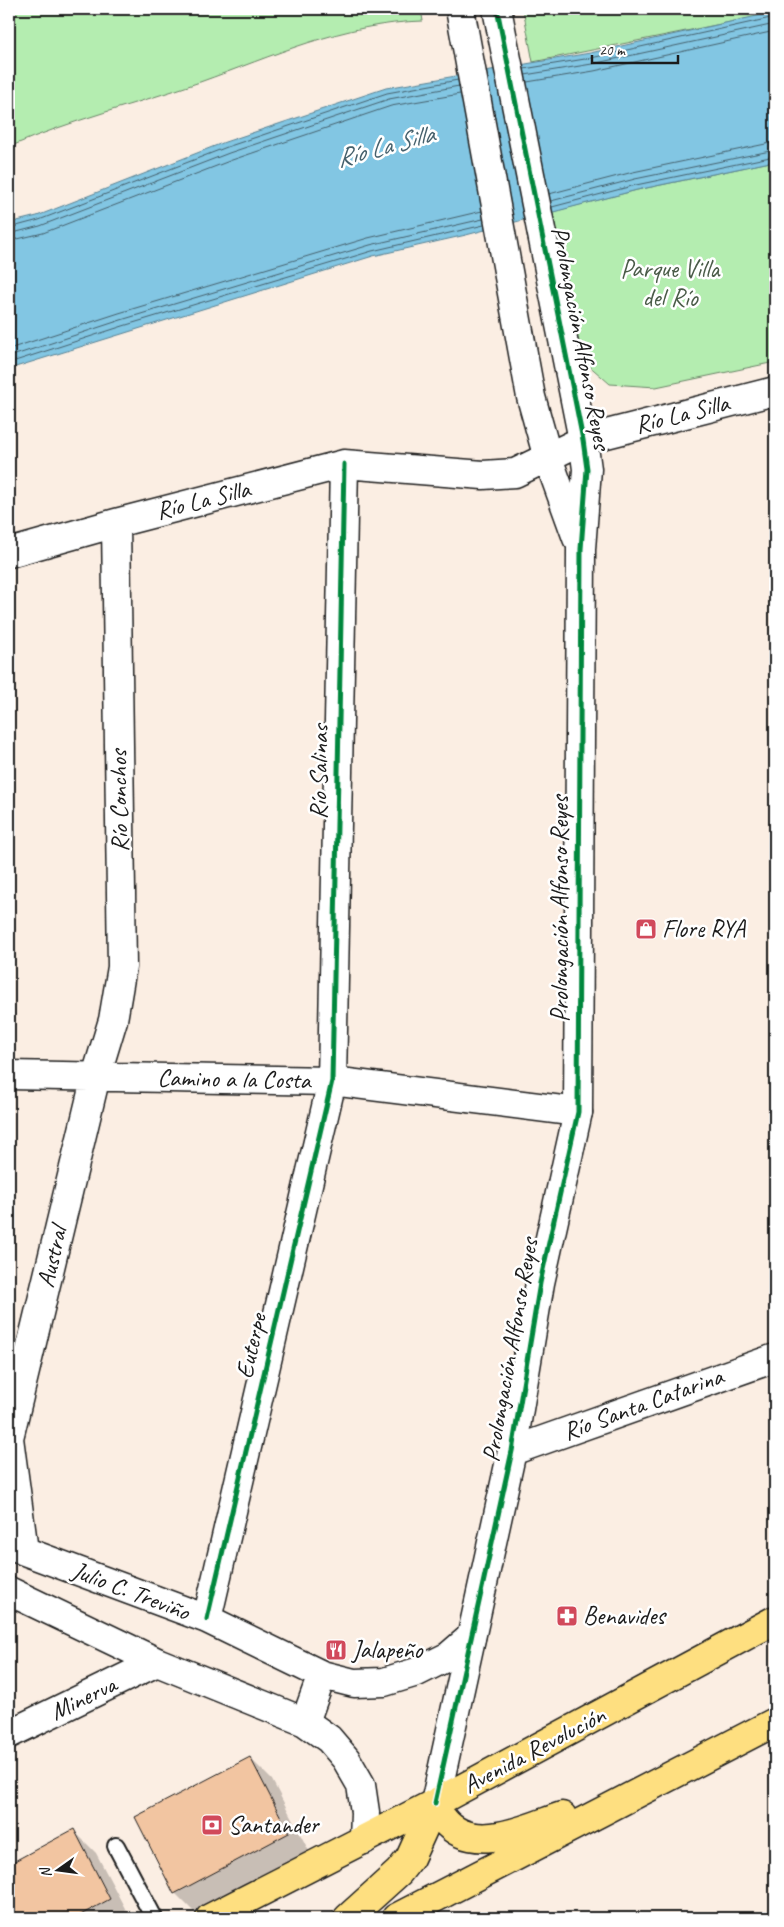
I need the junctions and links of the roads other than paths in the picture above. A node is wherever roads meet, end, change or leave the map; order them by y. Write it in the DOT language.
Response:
graph roads {
  1 [pos="460,9"];
  2 [pos="497,9"];
  3 [pos="775,390"];
  4 [pos="583,440"];
  5 [pos="548,458"];
  6 [pos="344,464"];
  7 [pos="116,523"];
  8 [pos="581,549"];
  9 [pos="9,553"];
  10 [pos="9,1075"];
  11 [pos="96,1076"];
  12 [pos="332,1081"];
  13 [pos="578,1112"];
  14 [pos="775,1358"];
  15 [pos="9,1438"];
  16 [pos="512,1451"];
  17 [pos="16,1547"];
  18 [pos="9,1591"];
  19 [pos="207,1619"];
  20 [pos="775,1620"];
  21 [pos="471,1637"];
  22 [pos="157,1662"];
  23 [pos="322,1675"];
  24 [pos="305,1722"];
  25 [pos="775,1722"];
  26 [pos="9,1734"];
  27 [pos="644,1788"];
  28 [pos="435,1803"];
  29 [pos="364,1840"];
  30 [pos="116,1846"];
  31 [pos="154,1918"];
  32 [pos="210,1918"];
  33 [pos="348,1918"];
  34 [pos="396,1918"];
  1 -- 5 [label="street, Prolongación Alfonso Reyes"];
  2 -- 4 [label="street, Prolongación Alfonso Reyes"];
  3 -- 4 [label="street, Río La Silla"];
  4 -- 5 [label="street, Río La Silla"];
  4 -- 8 [label="street, Prolongación Alfonso Reyes"];
  5 -- 6 [label="street, Río La Silla"];
  5 -- 8 [label="street, Prolongación Alfonso Reyes"];
  6 -- 7 [label="street, Río La Silla"];
  6 -- 12 [label="street, Río Salinas"];
  7 -- 9 [label="street, Río La Silla"];
  7 -- 11 [label="street, Río Conchos"];
  8 -- 13 [label="street, Prolongación Alfonso Reyes"];
  10 -- 11 [label="street, Camino a la Costa"];
  11 -- 12 [label="street, Camino a la Costa"];
  11 -- 15 [label="street, Austral"];
  12 -- 13 [label="street, Camino a la Costa"];
  12 -- 19 [label="street, Euterpe"];
  13 -- 16 [label="street, Prolongación Alfonso Reyes"];
  14 -- 16 [label="street, Río Santa Catarina"];
  15 -- 17 [label="street, Austral"];
  16 -- 21 [label="street, Prolongación Alfonso Reyes"];
  17 -- 19 [label="street, Julio C. Treviño"];
  18 -- 22 [label="street, Julio C. Treviño"];
  19 -- 23 [label="street, Julio C. Treviño"];
  20 -- 28 [label="main road, Avenida Revolución"];
  21 -- 23 [label="street, Julio C. Treviño"];
  21 -- 28 [label="street, Prolongación Alfonso Reyes"];
  22 -- 24 [label="street, Julio C. Treviño"];
  22 -- 26 [label="street, Minerva"];
  23 -- 24 [label="street"];
  24 -- 29 [label="street, Julio C. Treviño"];
  25 -- 27 [label="main road"];
  27 -- 28 [label="main road"];
  27 -- 34 [label="main road"];
  28 -- 29 [label="main road, Avenida Revolución"];
  28 -- 33 [label="main road"];
  29 -- 32 [label="main road, Avenida Revolución"];
  30 -- 31 [label="lane"];
}
